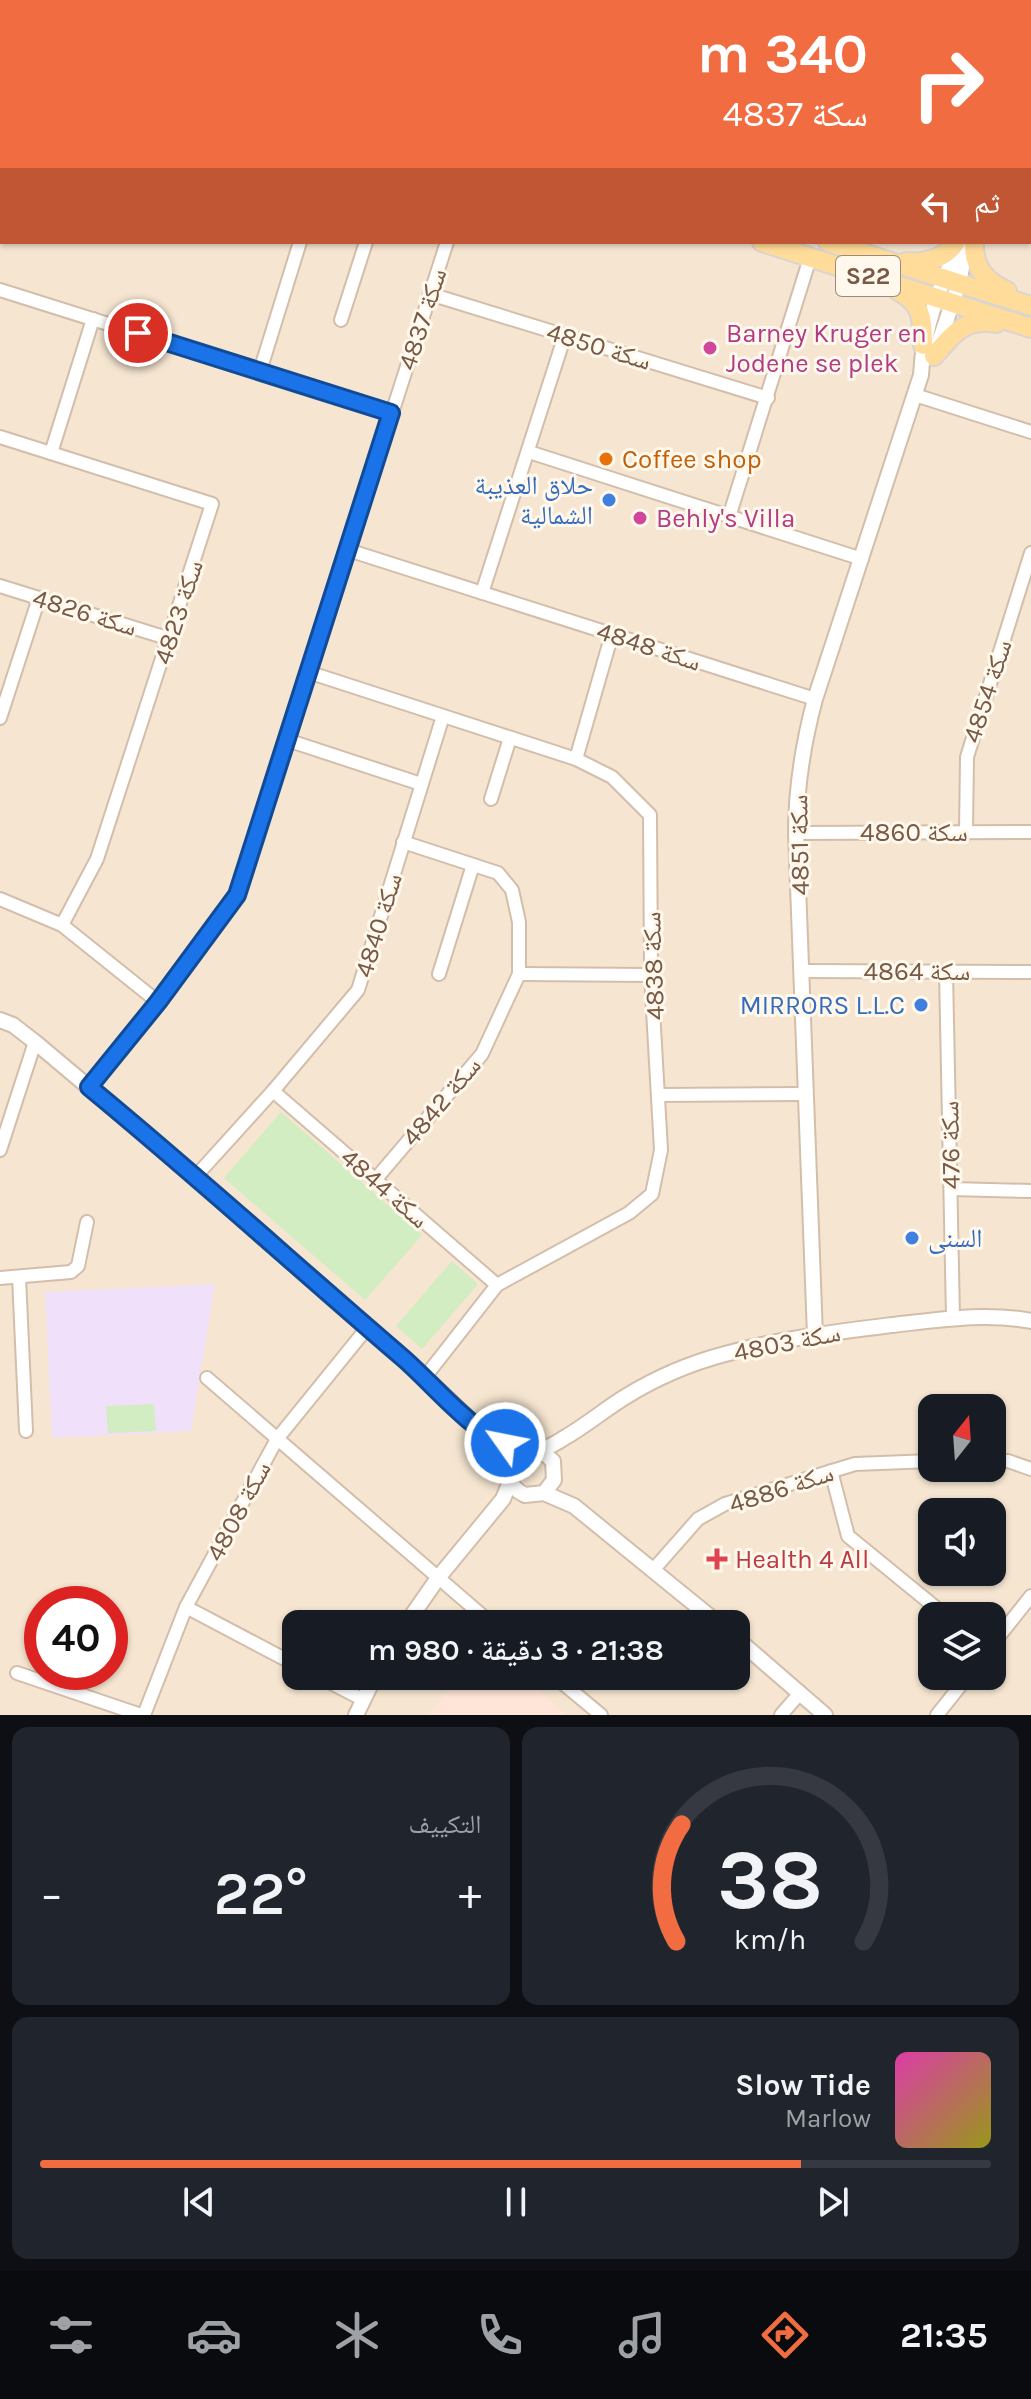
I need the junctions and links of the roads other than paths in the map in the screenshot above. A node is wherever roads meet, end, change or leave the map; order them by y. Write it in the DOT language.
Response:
graph roads {
  1 [pos="298,244"];
  2 [pos="365,244"];
  3 [pos="446,244"];
  4 [pos="768,244"];
  5 [pos="834,244"];
  6 [pos="959,244"];
  7 [pos="960,244"];
  8 [pos="974,244"];
  9 [pos="810,258"];
  10 [pos="888,261"];
  11 [pos="857,273"];
  12 [pos="951,281"];
  13 [pos="0,290"];
  14 [pos="430,294"];
  15 [pos="944,300"];
  16 [pos="1031,304"];
  17 [pos="93,319"];
  18 [pos="341,320"];
  19 [pos="1031,329"];
  20 [pos="565,335"];
  21 [pos="929,350"];
  22 [pos="260,371"];
  23 [pos="915,395"];
  24 [pos="768,398"];
  25 [pos="391,413"];
  26 [pos="1031,432"];
  27 [pos="0,437"];
  28 [pos="529,452"];
  29 [pos="51,453"];
  30 [pos="729,517"];
  31 [pos="348,550"];
  32 [pos="862,559"];
  33 [pos="1030,563"];
  34 [pos="0,586"];
  35 [pos="482,593"];
  36 [pos="39,598"];
  37 [pos="612,634"];
  38 [pos="170,639"];
  39 [pos="308,672"];
  40 [pos="815,699"];
  41 [pos="443,716"];
  42 [pos="0,718"];
  43 [pos="510,738"];
  44 [pos="287,740"];
  45 [pos="576,759"];
  46 [pos="421,784"];
  47 [pos="491,799"];
  48 [pos="966,832"];
  49 [pos="1031,832"];
  50 [pos="796,833"];
  51 [pos="403,842"];
  52 [pos="473,865"];
  53 [pos="0,899"];
  54 [pos="62,925"];
  55 [pos="803,971"];
  56 [pos="946,972"];
  57 [pos="1031,972"];
  58 [pos="439,974"];
  59 [pos="519,974"];
  60 [pos="651,975"];
  61 [pos="158,1002"];
  62 [pos="0,1020"];
  63 [pos="35,1042"];
  64 [pos="89,1087"];
  65 [pos="273,1091"];
  66 [pos="806,1094"];
  67 [pos="660,1095"];
  68 [pos="0,1150"];
  69 [pos="196,1176"];
  70 [pos="375,1180"];
  71 [pos="951,1189"];
  72 [pos="1031,1191"];
  73 [pos="87,1222"];
  74 [pos="19,1277"];
  75 [pos="0,1278"];
  76 [pos="497,1285"];
  77 [pos="953,1318"];
  78 [pos="1031,1321"];
  79 [pos="367,1328"];
  80 [pos="815,1335"];
  81 [pos="425,1377"];
  82 [pos="207,1378"];
  83 [pos="26,1431"];
  84 [pos="488,1436"];
  85 [pos="564,1438"];
  86 [pos="277,1439"];
  87 [pos="523,1450"];
  88 [pos="540,1450"];
  89 [pos="1006,1461"];
  90 [pos="510,1462"];
  91 [pos="918,1462"];
  92 [pos="554,1468"];
  93 [pos="1031,1469"];
  94 [pos="831,1471"];
  95 [pos="515,1487"];
  96 [pos="544,1493"];
  97 [pos="574,1506"];
  98 [pos="654,1569"];
  99 [pos="438,1578"];
  100 [pos="1031,1596"];
  101 [pos="929,1602"];
  102 [pos="186,1607"];
  103 [pos="416,1610"];
  104 [pos="476,1610"];
  105 [pos="702,1610"];
  106 [pos="1006,1627"];
  107 [pos="750,1650"];
  108 [pos="282,1658"];
  109 [pos="17,1673"];
  110 [pos="344,1690"];
  111 [pos="367,1690"];
  112 [pos="571,1690"];
  113 [pos="959,1690"];
  114 [pos="800,1693"];
  115 [pos="362,1699"];
  116 [pos="944,1713"];
  117 [pos="142,1715"];
  118 [pos="356,1715"];
  119 [pos="601,1715"];
  120 [pos="781,1715"];
  121 [pos="825,1715"];
  1 -- 22 [label="street"];
  2 -- 18 [label="street"];
  3 -- 14 [label="street, سكة 4837"];
  4 -- 9 [label="main road, S22"];
  5 -- 10 [label="main road, S22"];
  6 -- 10 [label="main road"];
  7 -- 12 [label="street, سكة 4851"];
  8 -- 16 [label="main road"];
  9 -- 11 [label="main road, S22"];
  9 -- 24 [label="street"];
  10 -- 12 [label="main road, S22"];
  11 -- 15 [label="main road, S22"];
  11 -- 21 [label="main road"];
  12 -- 15 [label="street, سكة 4851"];
  12 -- 16 [label="main road, S22"];
  13 -- 17 [label="street"];
  14 -- 20 [label="street, سكة 4850"];
  14 -- 25 [label="street, سكة 4837"];
  15 -- 19 [label="main road, S22"];
  15 -- 21 [label="street, سكة 4851"];
  17 -- 22 [label="street"];
  17 -- 29 [label="street"];
  19 -- 21 [label="main road"];
  20 -- 24 [label="street, سكة 4850"];
  20 -- 28 [label="street"];
  21 -- 23 [label="street, سكة 4851"];
  22 -- 25 [label="street"];
  23 -- 26 [label="street"];
  23 -- 32 [label="street, سكة 4851"];
  24 -- 30 [label="street"];
  25 -- 31 [label="street, سكة 4837"];
  27 -- 29 [label="street, سكة 4823"];
  28 -- 30 [label="street"];
  28 -- 35 [label="street"];
  29 -- 38 [label="street, سكة 4823"];
  30 -- 32 [label="street"];
  31 -- 35 [label="street, سكة 4848"];
  31 -- 39 [label="street, سكة 4837"];
  32 -- 40 [label="street, سكة 4851"];
  33 -- 48 [label="street, سكة 4854"];
  34 -- 36 [label="street, سكة 4826"];
  35 -- 37 [label="street, سكة 4848"];
  36 -- 38 [label="street, سكة 4826"];
  36 -- 42 [label="street"];
  37 -- 40 [label="street, سكة 4848"];
  37 -- 45 [label="street"];
  38 -- 54 [label="street, سكة 4823"];
  39 -- 41 [label="street, سكة 4838"];
  39 -- 44 [label="street, سكة 4837"];
  40 -- 50 [label="street, سكة 4851"];
  41 -- 43 [label="street, سكة 4838"];
  41 -- 46 [label="street, سكة 4840"];
  43 -- 45 [label="street, سكة 4838"];
  43 -- 47 [label="street"];
  44 -- 46 [label="street"];
  44 -- 61 [label="street, سكة 4837"];
  45 -- 60 [label="street, سكة 4838"];
  46 -- 51 [label="street, سكة 4840"];
  48 -- 49 [label="street, سكة 4860"];
  48 -- 50 [label="street, سكة 4860"];
  50 -- 55 [label="street, سكة 4851"];
  51 -- 52 [label="street, سكة 4842"];
  51 -- 65 [label="street, سكة 4840"];
  52 -- 58 [label="street"];
  52 -- 59 [label="street, سكة 4842"];
  53 -- 54 [label="street"];
  54 -- 61 [label="street"];
  55 -- 56 [label="street, سكة 4864"];
  55 -- 66 [label="street, سكة 4851"];
  56 -- 57 [label="street, سكة 4864"];
  56 -- 71 [label="street, سكة 476"];
  59 -- 60 [label="street"];
  59 -- 70 [label="street, سكة 4842"];
  60 -- 67 [label="street, سكة 4838"];
  61 -- 64 [label="street, سكة 4837"];
  62 -- 63 [label="street"];
  63 -- 64 [label="street"];
  63 -- 68 [label="street"];
  64 -- 69 [label="street"];
  65 -- 69 [label="street, سكة 4840"];
  65 -- 70 [label="street, سكة 4844"];
  66 -- 67 [label="street"];
  66 -- 80 [label="street, سكة 4851"];
  67 -- 76 [label="street, سكة 4838"];
  69 -- 79 [label="street"];
  70 -- 76 [label="street, سكة 4844"];
  71 -- 72 [label="street"];
  71 -- 77 [label="street, سكة 476"];
  73 -- 74 [label="street"];
  74 -- 75 [label="street"];
  74 -- 83 [label="street"];
  76 -- 81 [label="street, سكة 4838"];
  77 -- 78 [label="street, سكة 4803"];
  77 -- 80 [label="street, سكة 4803"];
  79 -- 81 [label="street"];
  79 -- 86 [label="street, سكة 4808"];
  80 -- 85 [label="street, سكة 4803"];
  81 -- 84 [label="street"];
  82 -- 86 [label="street"];
  84 -- 87 [label="street"];
  84 -- 90 [label="street"];
  85 -- 88 [label="street, سكة 4803"];
  85 -- 92 [label="street"];
  86 -- 99 [label="street"];
  86 -- 102 [label="street, سكة 4808"];
  87 -- 88 [label="street"];
  87 -- 90 [label="street"];
  88 -- 92 [label="street"];
  89 -- 93 [label="street"];
  90 -- 95 [label="street"];
  91 -- 94 [label="street, سكة 4886"];
  92 -- 96 [label="street"];
  92 -- 97 [label="street"];
  94 -- 98 [label="street, سكة 4886"];
  94 -- 101 [label="street"];
  95 -- 96 [label="street"];
  95 -- 99 [label="street"];
  96 -- 97 [label="street"];
  97 -- 98 [label="street"];
  98 -- 105 [label="street"];
  99 -- 103 [label="street"];
  99 -- 104 [label="street"];
  100 -- 106 [label="street"];
  102 -- 108 [label="street"];
  102 -- 117 [label="street, سكة 4808"];
  107 -- 114 [label="street"];
  109 -- 117 [label="street"];
  110 -- 115 [label="street"];
  111 -- 115 [label="street"];
  112 -- 119 [label="street"];
  113 -- 116 [label="street"];
  114 -- 120 [label="street"];
  114 -- 121 [label="street"];
  115 -- 118 [label="street"];
}
